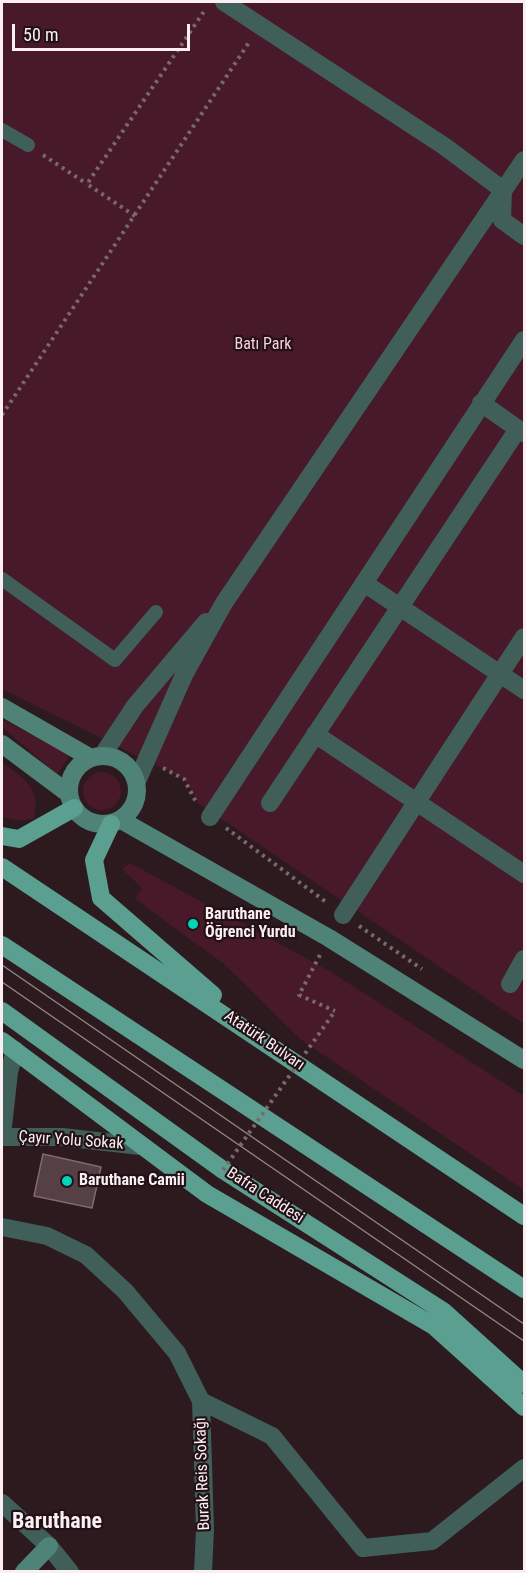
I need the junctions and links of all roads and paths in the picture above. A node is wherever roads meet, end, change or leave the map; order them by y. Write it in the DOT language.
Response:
graph roads {
  1 [pos="211,2"];
  2 [pos="224,2"];
  3 [pos="260,25"];
  4 [pos="2,130"];
  5 [pos="28,145"];
  6 [pos="525,160"];
  7 [pos="87,184"];
  8 [pos="503,190"];
  9 [pos="135,216"];
  10 [pos="525,236"];
  11 [pos="525,339"];
  12 [pos="481,403"];
  13 [pos="2,415"];
  14 [pos="521,431"];
  15 [pos="2,579"];
  16 [pos="364,583"];
  17 [pos="224,603"];
  18 [pos="399,605"];
  19 [pos="156,612"];
  20 [pos="525,637"];
  21 [pos="500,673"];
  22 [pos="525,690"];
  23 [pos="2,707"];
  24 [pos="315,734"];
  25 [pos="2,744"];
  26 [pos="96,757"];
  27 [pos="145,759"];
  28 [pos="137,781"];
  29 [pos="71,801"];
  30 [pos="270,803"];
  31 [pos="416,803"];
  32 [pos="210,817"];
  33 [pos="116,822"];
  34 [pos="2,836"];
  35 [pos="2,867"];
  36 [pos="525,874"];
  37 [pos="343,915"];
  38 [pos="2,945"];
  39 [pos="525,959"];
  40 [pos="429,974"];
  41 [pos="510,984"];
  42 [pos="308,997"];
  43 [pos="2,1011"];
  44 [pos="269,1044"];
  45 [pos="6,1048"];
  46 [pos="525,1060"];
  47 [pos="2,1136"];
  48 [pos="140,1146"];
  49 [pos="223,1170"];
  50 [pos="525,1216"];
  51 [pos="2,1227"];
  52 [pos="525,1289"];
  53 [pos="525,1384"];
  54 [pos="201,1401"];
  55 [pos="525,1407"];
  56 [pos="525,1468"];
  57 [pos="2,1503"];
  58 [pos="49,1546"];
  59 [pos="24,1572"];
  60 [pos="69,1572"];
  61 [pos="203,1572"];
  1 -- 7 [label="path"];
  2 -- 3 [label="street"];
  3 -- 8 [label="street"];
  3 -- 9 [label="path"];
  4 -- 5 [label="lane"];
  5 -- 7 [label="path"];
  6 -- 8 [label="street"];
  7 -- 9 [label="path"];
  8 -- 10 [label="street"];
  8 -- 17 [label="street"];
  9 -- 13 [label="path"];
  11 -- 12 [label="street"];
  12 -- 14 [label="street"];
  12 -- 16 [label="street"];
  14 -- 18 [label="street"];
  15 -- 19 [label="lane"];
  16 -- 18 [label="street"];
  16 -- 32 [label="street"];
  17 -- 26 [label="street"];
  17 -- 27 [label="street"];
  18 -- 21 [label="street"];
  18 -- 24 [label="street"];
  20 -- 21 [label="street"];
  21 -- 22 [label="street"];
  21 -- 31 [label="street"];
  23 -- 26 [label="main road"];
  24 -- 30 [label="street"];
  24 -- 31 [label="street"];
  25 -- 29 [label="main road"];
  26 -- 28 [label="main road"];
  26 -- 29 [label="main road"];
  27 -- 28 [label="street"];
  27 -- 32 [label="path"];
  28 -- 33 [label="main road"];
  29 -- 33 [label="main road"];
  29 -- 34 [label="main road"];
  31 -- 36 [label="street"];
  31 -- 37 [label="street"];
  32 -- 37 [label="path"];
  33 -- 44 [label="main road"];
  33 -- 46 [label="main road"];
  35 -- 44 [label="main road, Atatürk Bulvarı"];
  37 -- 40 [label="path"];
  38 -- 52 [label="main road"];
  39 -- 41 [label="street"];
  42 -- 49 [label="path, bridge"];
  43 -- 49 [label="main road, Bafra Caddesi"];
  44 -- 50 [label="main road, Atatürk Bulvarı"];
  45 -- 47 [label="street"];
  45 -- 48 [label="main road, Bafra Caddesi"];
  47 -- 48 [label="street, Çayır Yolu Sokak"];
  48 -- 55 [label="main road, Bafra Caddesi"];
  49 -- 53 [label="main road, Bafra Caddesi"];
  51 -- 54 [label="street, Burak Reis Sokağı"];
  54 -- 56 [label="street"];
  54 -- 61 [label="street, Burak Reis Sokağı"];
  57 -- 58 [label="street"];
  58 -- 59 [label="main road"];
  58 -- 60 [label="street"];
}
